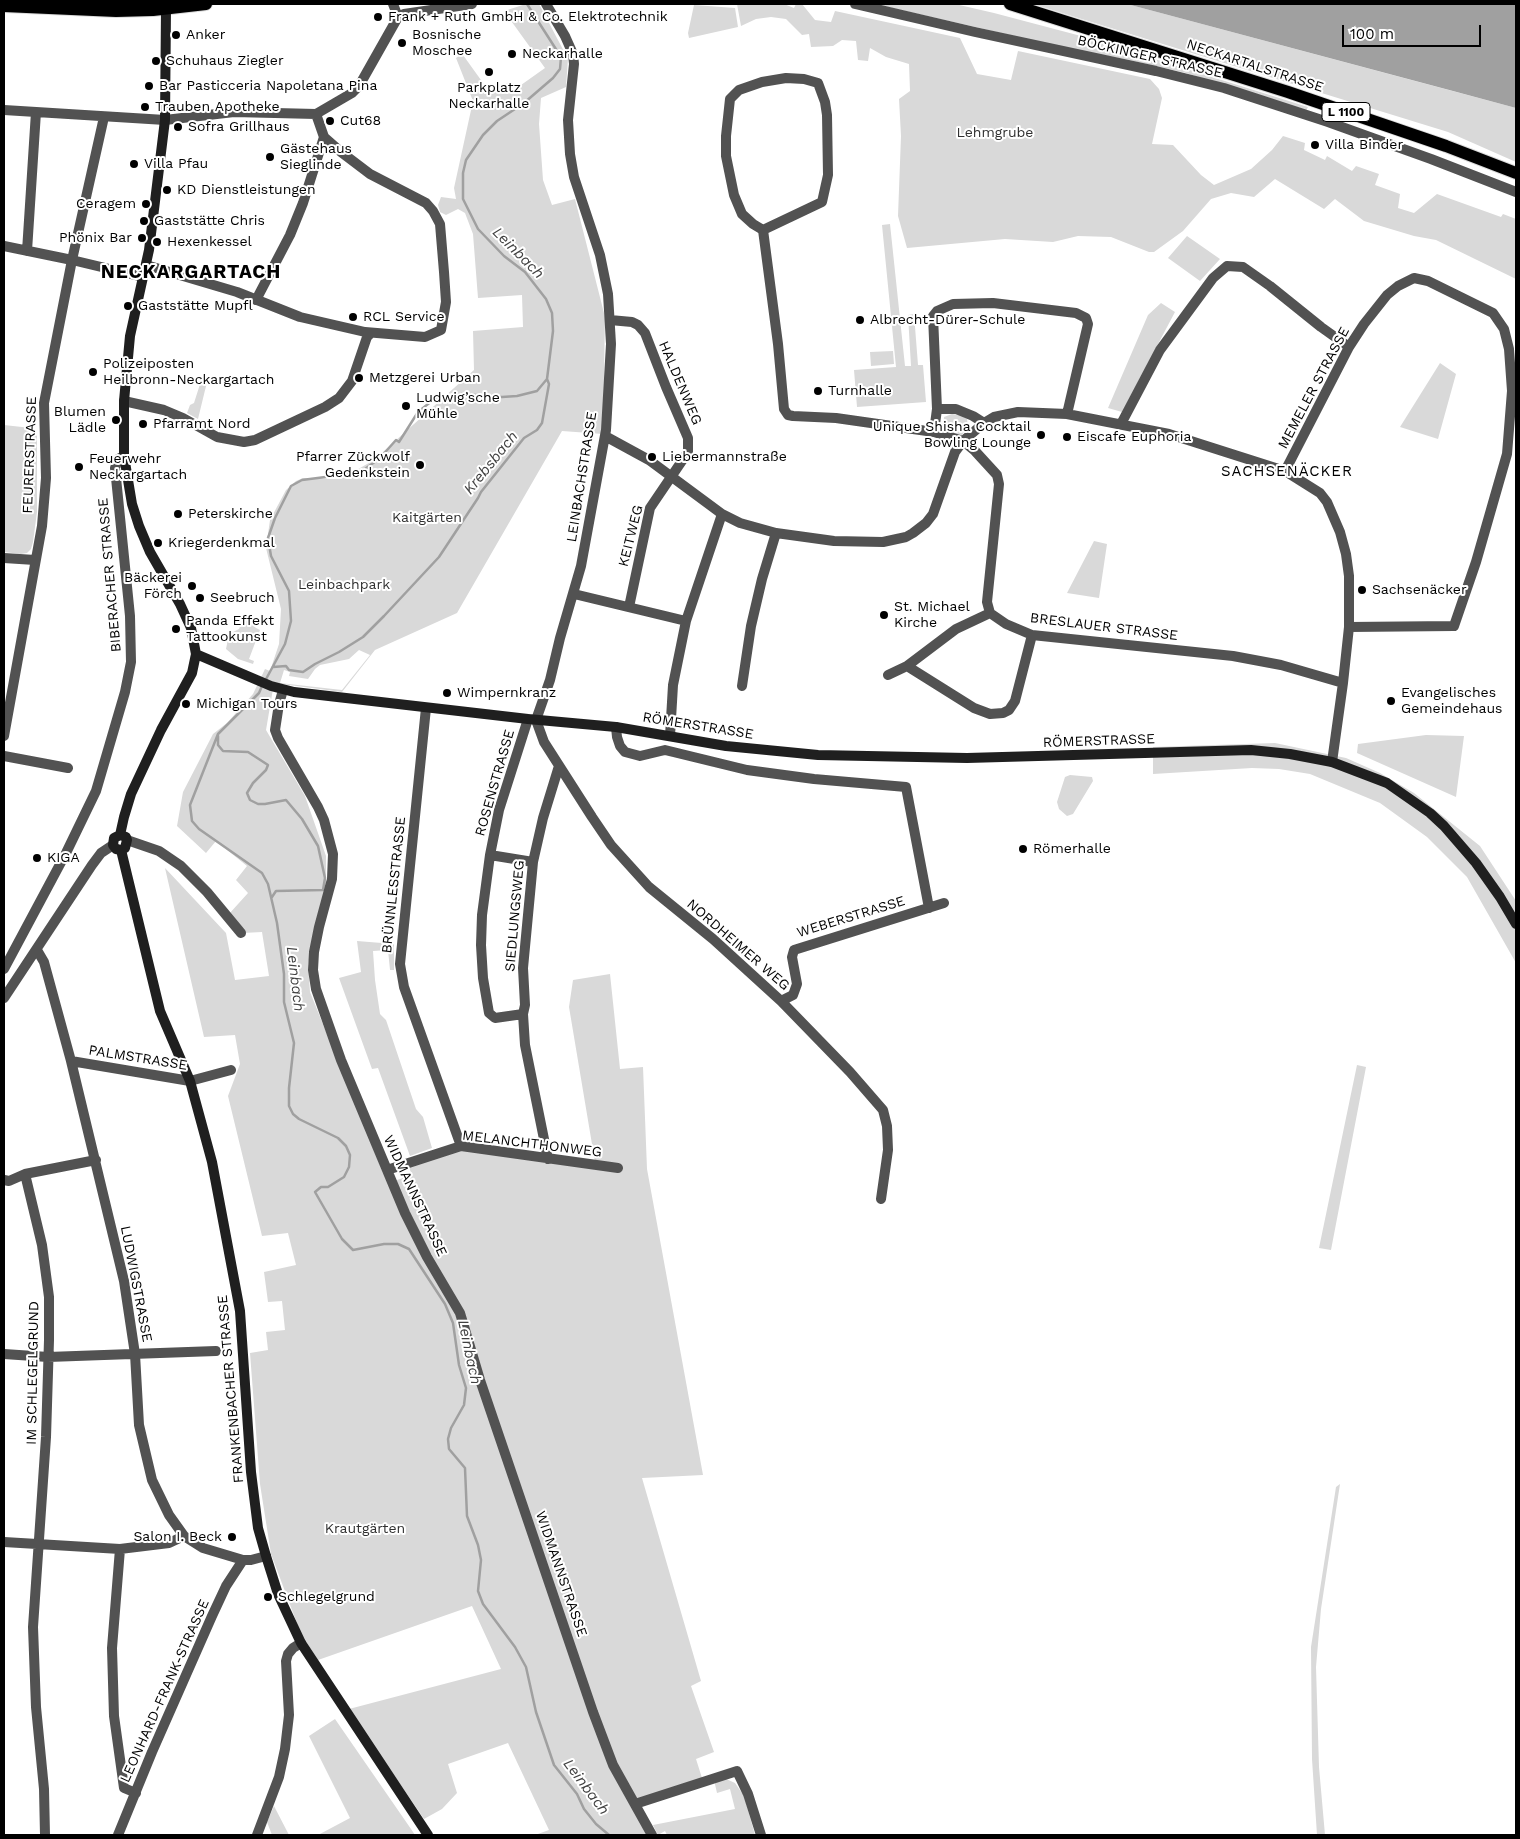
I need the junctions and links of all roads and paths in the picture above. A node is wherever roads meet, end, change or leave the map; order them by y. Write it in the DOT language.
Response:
graph roads {
  1 [pos="125,4"];
  2 [pos="206,4"];
  3 [pos="393,4"];
  4 [pos="472,4"];
  5 [pos="546,4"];
  6 [pos="855,4"];
  7 [pos="1010,4"];
  8 [pos="4,6"];
  9 [pos="165,6"];
  10 [pos="34,7"];
  11 [pos="398,18"];
  12 [pos="4,110"];
  13 [pos="36,112"];
  14 [pos="316,114"];
  15 [pos="104,117"];
  16 [pos="164,120"];
  17 [pos="324,137"];
  18 [pos="1516,173"];
  19 [pos="1516,192"];
  20 [pos="763,230"];
  21 [pos="4,246"];
  22 [pos="27,251"];
  23 [pos="72,260"];
  24 [pos="146,265"];
  25 [pos="143,277"];
  26 [pos="256,300"];
  27 [pos="610,320"];
  28 [pos="372,333"];
  29 [pos="1349,347"];
  30 [pos="124,401"];
  31 [pos="938,409"];
  32 [pos="1067,414"];
  33 [pos="1121,424"];
  34 [pos="981,425"];
  35 [pos="934,432"];
  36 [pos="605,436"];
  37 [pos="963,441"];
  38 [pos="124,456"];
  39 [pos="1285,471"];
  40 [pos="670,477"];
  41 [pos="722,514"];
  42 [pos="776,534"];
  43 [pos="4,558"];
  44 [pos="35,560"];
  45 [pos="574,594"];
  46 [pos="628,607"];
  47 [pos="990,613"];
  48 [pos="686,621"];
  49 [pos="1348,627"];
  50 [pos="1032,635"];
  51 [pos="196,654"];
  52 [pos="907,666"];
  53 [pos="888,675"];
  54 [pos="1343,684"];
  55 [pos="742,686"];
  56 [pos="283,690"];
  57 [pos="426,708"];
  58 [pos="532,720"];
  59 [pos="616,727"];
  60 [pos="4,736"];
  61 [pos="670,736"];
  62 [pos="4,756"];
  63 [pos="1332,762"];
  64 [pos="559,766"];
  65 [pos="68,768"];
  66 [pos="124,837"];
  67 [pos="117,848"];
  68 [pos="490,855"];
  69 [pos="533,862"];
  70 [pos="944,903"];
  71 [pos="929,908"];
  72 [pos="1516,924"];
  73 [pos="241,933"];
  74 [pos="37,950"];
  75 [pos="4,969"];
  76 [pos="4,998"];
  77 [pos="781,1001"];
  78 [pos="523,1014"];
  79 [pos="70,1061"];
  80 [pos="231,1070"];
  81 [pos="190,1081"];
  82 [pos="461,1146"];
  83 [pos="548,1159"];
  84 [pos="96,1160"];
  85 [pos="618,1168"];
  86 [pos="387,1170"];
  87 [pos="25,1174"];
  88 [pos="4,1180"];
  89 [pos="881,1199"];
  90 [pos="216,1351"];
  91 [pos="4,1354"];
  92 [pos="135,1354"];
  93 [pos="48,1357"];
  94 [pos="184,1536"];
  95 [pos="4,1542"];
  96 [pos="38,1544"];
  97 [pos="120,1549"];
  98 [pos="266,1556"];
  99 [pos="243,1560"];
  100 [pos="301,1643"];
  101 [pos="136,1793"];
  102 [pos="635,1804"];
  103 [pos="45,1835"];
  104 [pos="118,1835"];
  105 [pos="257,1835"];
  106 [pos="428,1835"];
  107 [pos="652,1835"];
  108 [pos="761,1835"];
  1 -- 10 [label="main road"];
  2 -- 9 [label="main road"];
  3 -- 11 [label="street"];
  4 -- 11 [label="street"];
  5 -- 27 [label="street, LEINBACHSTRASSE"];
  6 -- 19 [label="street, BÖCKINGER STRASSE"];
  7 -- 18 [label="main road, NECKARTALSTRASSE / L 1100"];
  8 -- 10 [label="main road"];
  9 -- 10 [label="main road"];
  9 -- 16 [label="main road"];
  11 -- 14 [label="street"];
  12 -- 13 [label="street"];
  13 -- 15 [label="street"];
  13 -- 22 [label="street"];
  14 -- 16 [label="street"];
  14 -- 17 [label="street"];
  15 -- 16 [label="street"];
  15 -- 23 [label="street, FEURERSTRASSE"];
  16 -- 24 [label="main road"];
  17 -- 26 [label="street"];
  17 -- 28 [label="street"];
  20 -- 20 [label="street"];
  20 -- 35 [label="street"];
  21 -- 22 [label="street"];
  22 -- 23 [label="street"];
  23 -- 25 [label="street"];
  23 -- 44 [label="street, FEURERSTRASSE"];
  24 -- 25 [label="main road"];
  24 -- 26 [label="street"];
  25 -- 30 [label="main road"];
  26 -- 28 [label="street"];
  27 -- 36 [label="street, LEINBACHSTRASSE"];
  27 -- 40 [label="street, HALDENWEG"];
  28 -- 30 [label="street"];
  29 -- 33 [label="street"];
  29 -- 39 [label="street, MEMELER STRASSE"];
  29 -- 49 [label="street, MEMELER STRASSE"];
  30 -- 38 [label="main road"];
  31 -- 32 [label="street"];
  31 -- 34 [label="street"];
  31 -- 35 [label="street"];
  32 -- 33 [label="street"];
  32 -- 34 [label="street"];
  33 -- 39 [label="street"];
  34 -- 37 [label="street"];
  35 -- 37 [label="street"];
  36 -- 40 [label="street"];
  36 -- 45 [label="street, LEINBACHSTRASSE"];
  37 -- 42 [label="street"];
  37 -- 47 [label="street"];
  38 -- 51 [label="main road"];
  38 -- 75 [label="street, BIBERACHER STRASSE"];
  39 -- 49 [label="street"];
  40 -- 41 [label="street"];
  40 -- 46 [label="street, KEITWEG"];
  41 -- 42 [label="street"];
  41 -- 48 [label="street"];
  42 -- 55 [label="street"];
  43 -- 44 [label="street"];
  44 -- 60 [label="street, FEURERSTRASSE"];
  45 -- 46 [label="street"];
  45 -- 58 [label="street, LEINBACHSTRASSE"];
  46 -- 48 [label="street"];
  47 -- 50 [label="street, BRESLAUER STRASSE"];
  47 -- 52 [label="street"];
  48 -- 61 [label="street"];
  49 -- 54 [label="street"];
  50 -- 52 [label="street"];
  50 -- 54 [label="street, BRESLAUER STRASSE"];
  51 -- 56 [label="main road, RÖMERSTRASSE"];
  51 -- 66 [label="main road"];
  52 -- 53 [label="street"];
  54 -- 63 [label="street"];
  56 -- 57 [label="main road, RÖMERSTRASSE"];
  56 -- 86 [label="street, WIDMANNSTRASSE"];
  57 -- 58 [label="main road, RÖMERSTRASSE"];
  57 -- 82 [label="street, BRÜNNLESSTRASSE"];
  58 -- 59 [label="main road, RÖMERSTRASSE"];
  58 -- 64 [label="street, NORDHEIMER WEG"];
  58 -- 68 [label="street, ROSENSTRASSE"];
  59 -- 61 [label="main road, RÖMERSTRASSE"];
  59 -- 71 [label="street, RÖMERSTRASSE"];
  61 -- 63 [label="main road, RÖMERSTRASSE"];
  62 -- 65 [label="street"];
  63 -- 72 [label="main road, RÖMERSTRASSE"];
  64 -- 69 [label="street, SIEDLUNGSWEG"];
  64 -- 77 [label="street, NORDHEIMER WEG"];
  66 -- 67 [label="main road"];
  66 -- 73 [label="street"];
  67 -- 74 [label="street"];
  67 -- 81 [label="main road, FRANKENBACHER STRASSE"];
  68 -- 69 [label="street, ROSENSTRASSE"];
  68 -- 78 [label="street, ROSENSTRASSE"];
  69 -- 78 [label="street, SIEDLUNGSWEG"];
  70 -- 71 [label="street, WEBERSTRASSE"];
  71 -- 77 [label="street, WEBERSTRASSE"];
  74 -- 76 [label="street"];
  74 -- 79 [label="street, LUDWIGSTRASSE"];
  77 -- 89 [label="street, NORDHEIMER WEG"];
  78 -- 83 [label="street, SIEDLUNGSWEG"];
  79 -- 81 [label="street, PALMSTRASSE"];
  79 -- 84 [label="street, LUDWIGSTRASSE"];
  80 -- 81 [label="street, PALMSTRASSE"];
  81 -- 98 [label="main road, FRANKENBACHER STRASSE"];
  82 -- 83 [label="street, MELANCHTHONWEG"];
  82 -- 86 [label="street, MELANCHTHONWEG"];
  83 -- 85 [label="street, MELANCHTHONWEG"];
  84 -- 87 [label="street"];
  84 -- 92 [label="street, LUDWIGSTRASSE"];
  86 -- 102 [label="street, WIDMANNSTRASSE"];
  87 -- 88 [label="street"];
  87 -- 93 [label="street, IM SCHLEGELGRUND"];
  90 -- 92 [label="street"];
  91 -- 93 [label="street"];
  92 -- 93 [label="street"];
  92 -- 94 [label="street, LUDWIGSTRASSE"];
  93 -- 96 [label="street, IM SCHLEGELGRUND"];
  94 -- 97 [label="street"];
  94 -- 99 [label="street, LUDWIGSTRASSE"];
  95 -- 96 [label="street"];
  96 -- 97 [label="street"];
  96 -- 103 [label="street, IM SCHLEGELGRUND"];
  97 -- 101 [label="street"];
  98 -- 99 [label="street, LUDWIGSTRASSE"];
  98 -- 100 [label="main road, FRANKENBACHER STRASSE"];
  99 -- 101 [label="street, LEONHARD-FRANK-STRASSE"];
  100 -- 105 [label="street"];
  100 -- 106 [label="main road, FRANKENBACHER STRASSE"];
  101 -- 104 [label="street, LEONHARD-FRANK-STRASSE"];
  102 -- 107 [label="street, WIDMANNSTRASSE"];
  102 -- 108 [label="street"];
}
